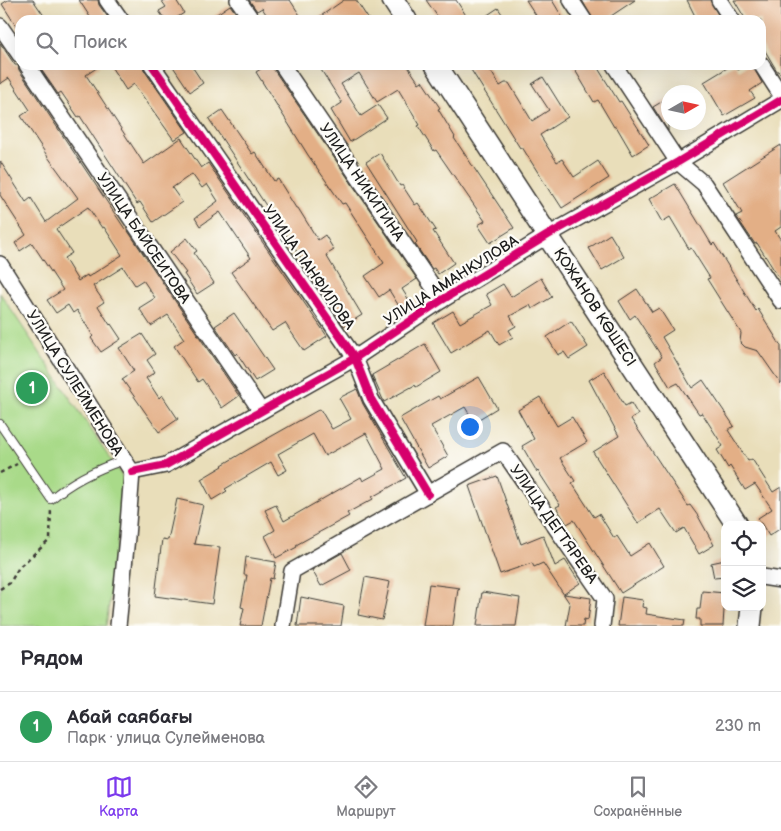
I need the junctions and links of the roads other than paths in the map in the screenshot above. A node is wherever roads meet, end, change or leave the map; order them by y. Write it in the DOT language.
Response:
graph roads {
  1 [pos="107,0"];
  2 [pos="238,0"];
  3 [pos="392,0"];
  4 [pos="571,0"];
  5 [pos="719,0"];
  6 [pos="118,15"];
  7 [pos="248,15"];
  8 [pos="402,15"];
  9 [pos="581,15"];
  10 [pos="729,15"];
  11 [pos="0,26"];
  12 [pos="15,48"];
  13 [pos="30,70"];
  14 [pos="155,70"];
  15 [pos="285,70"];
  16 [pos="439,70"];
  17 [pos="617,70"];
  18 [pos="765,70"];
  19 [pos="781,94"];
  20 [pos="781,100"];
  21 [pos="678,162"];
  22 [pos="548,235"];
  23 [pos="0,264"];
  24 [pos="442,300"];
  25 [pos="781,301"];
  26 [pos="355,358"];
  27 [pos="261,411"];
  28 [pos="0,424"];
  29 [pos="128,466"];
  30 [pos="428,494"];
  31 [pos="734,521"];
  32 [pos="766,578"];
  33 [pos="781,580"];
  34 [pos="752,611"];
  35 [pos="118,626"];
  36 [pos="283,626"];
  37 [pos="602,626"];
  38 [pos="750,626"];
  1 -- 6 [label="street"];
  2 -- 7 [label="street"];
  3 -- 8 [label="main road"];
  4 -- 9 [label="street"];
  5 -- 10 [label="street"];
  11 -- 12 [label="street"];
  13 -- 27 [label="street, УЛИЦА БАЙСЕИТОВА"];
  14 -- 26 [label="street, УЛИЦА ПАНФИЛОВА"];
  15 -- 24 [label="street, УЛИЦА НИКИТИНА"];
  16 -- 22 [label="main road, ҚОЖАНОВ КӨШЕСІ"];
  17 -- 21 [label="street"];
  18 -- 19 [label="street"];
  20 -- 21 [label="street, УЛИЦА АМАНКУЛОВА"];
  21 -- 22 [label="street, УЛИЦА АМАНКУЛОВА"];
  21 -- 25 [label="street"];
  22 -- 24 [label="street, УЛИЦА АМАНКУЛОВА"];
  22 -- 31 [label="main road, ҚОЖАНОВ КӨШЕСІ"];
  23 -- 29 [label="street, УЛИЦА СУЛЕЙМЕНОВА"];
  24 -- 26 [label="street, УЛИЦА АМАНКУЛОВА"];
  26 -- 27 [label="street, УЛИЦА АМАНКУЛОВА"];
  26 -- 30 [label="street, УЛИЦА ПАНФИЛОВА"];
  27 -- 29 [label="street, УЛИЦА АМАНКУЛОВА"];
  28 -- 29 [label="lane"];
  29 -- 35 [label="street, УЛИЦА СУЛЕЙМЕНОВА"];
  30 -- 36 [label="street, УЛИЦА ДЕГТЯРЕВА"];
  30 -- 37 [label="street, УЛИЦА ДЕГТЯРЕВА"];
  32 -- 33 [label="street"];
  34 -- 38 [label="main road"];
}
